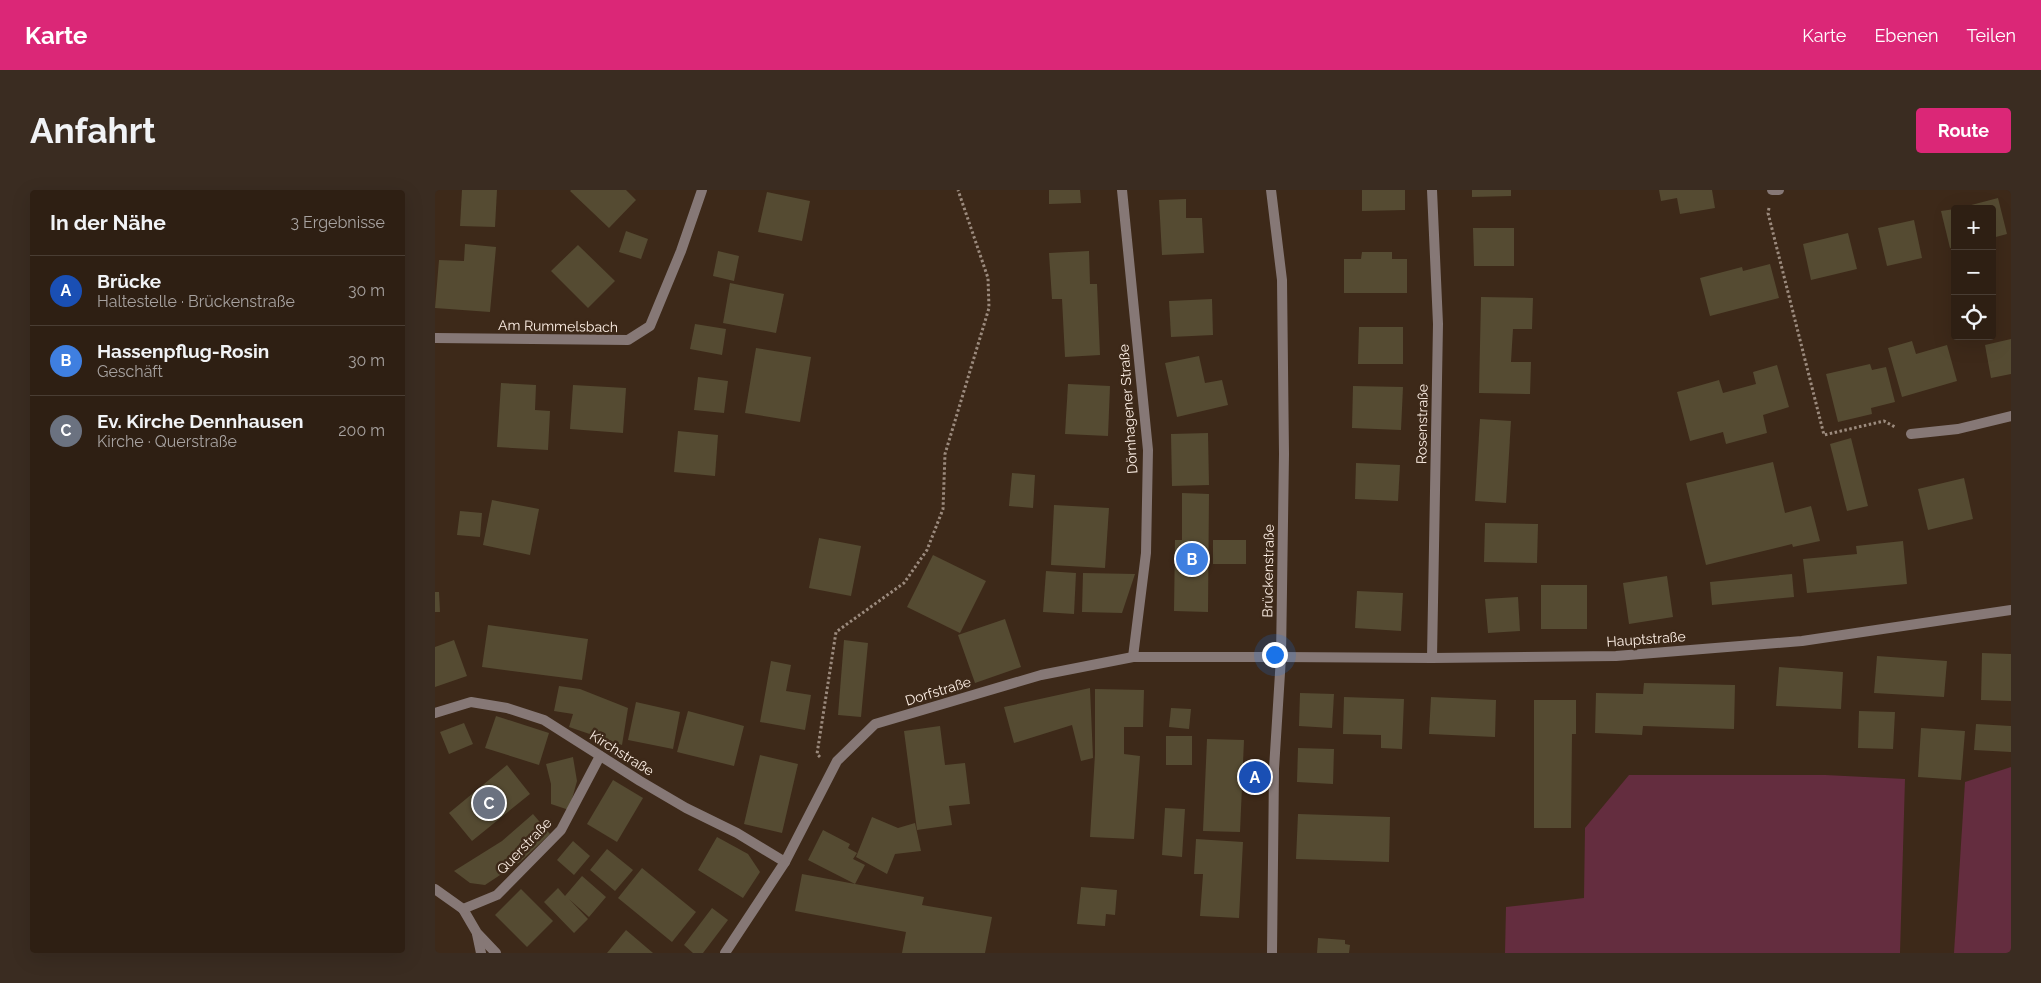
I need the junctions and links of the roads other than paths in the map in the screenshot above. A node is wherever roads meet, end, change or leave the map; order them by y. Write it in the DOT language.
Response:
graph roads {
  1 [pos="702,190"];
  2 [pos="1122,190"];
  3 [pos="1271,190"];
  4 [pos="1432,190"];
  5 [pos="435,338"];
  6 [pos="2011,416"];
  7 [pos="1911,434"];
  8 [pos="2011,610"];
  9 [pos="1133,656"];
  10 [pos="1281,657"];
  11 [pos="1432,658"];
  12 [pos="435,713"];
  13 [pos="600,756"];
  14 [pos="785,862"];
  15 [pos="435,889"];
  16 [pos="463,909"];
  17 [pos="477,933"];
  18 [pos="481,953"];
  19 [pos="496,953"];
  20 [pos="725,953"];
  21 [pos="1272,953"];
  1 -- 5 [label="street, Am Rummelsbach"];
  2 -- 9 [label="street, Dörnhagener Straße"];
  3 -- 10 [label="street, Brückenstraße"];
  4 -- 11 [label="street, Rosenstraße"];
  6 -- 7 [label="street"];
  8 -- 11 [label="street, Hauptstraße"];
  9 -- 10 [label="street, Dorfstraße"];
  9 -- 14 [label="street, Dorfstraße"];
  10 -- 11 [label="street, Hauptstraße"];
  10 -- 21 [label="street, Brückenstraße"];
  12 -- 13 [label="street, Kirchstraße"];
  13 -- 14 [label="street, Kirchstraße"];
  13 -- 16 [label="street, Querstraße"];
  14 -- 20 [label="street, Dorfstraße"];
  15 -- 16 [label="street"];
  16 -- 17 [label="street"];
  17 -- 18 [label="street"];
  17 -- 19 [label="street"];
}
